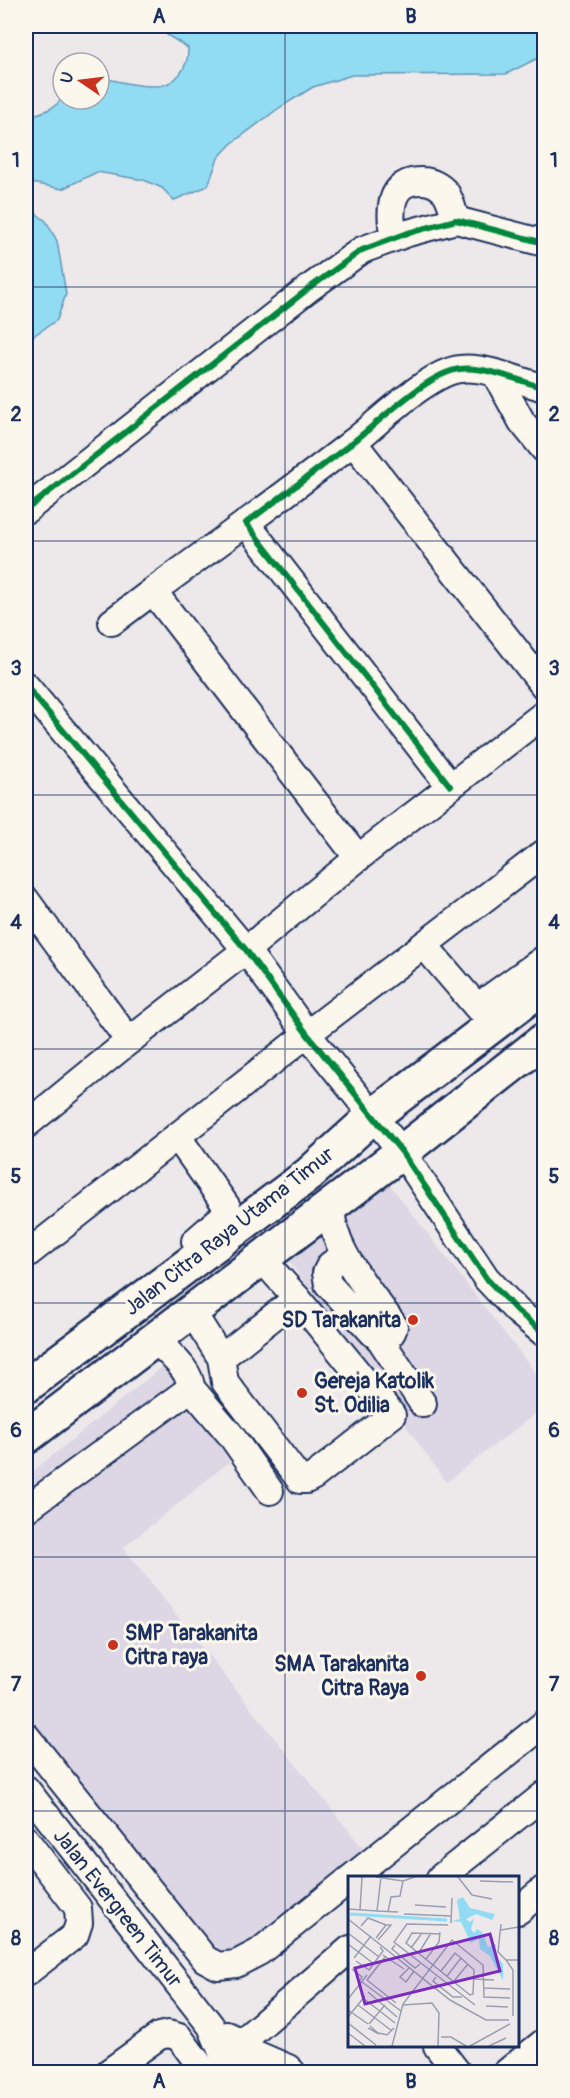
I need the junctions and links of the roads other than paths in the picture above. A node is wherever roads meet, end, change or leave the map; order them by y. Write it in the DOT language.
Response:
graph roads {
  1 [pos="456,220"];
  2 [pos="394,237"];
  3 [pos="544,243"];
  4 [pos="496,375"];
  5 [pos="544,388"];
  6 [pos="353,442"];
  7 [pos="544,449"];
  8 [pos="26,510"];
  9 [pos="246,523"];
  10 [pos="153,591"];
  11 [pos="112,621"];
  12 [pos="544,686"];
  13 [pos="26,687"];
  14 [pos="544,714"];
  15 [pos="450,786"];
  16 [pos="544,853"];
  17 [pos="358,858"];
  18 [pos="26,900"];
  19 [pos="424,945"];
  20 [pos="246,950"];
  21 [pos="544,959"];
  22 [pos="544,986"];
  23 [pos="307,1034"];
  24 [pos="544,1040"];
  25 [pos="129,1041"];
  26 [pos="373,1116"];
  27 [pos="26,1125"];
  28 [pos="177,1136"];
  29 [pos="402,1152"];
  30 [pos="332,1204"];
  31 [pos="26,1255"];
  32 [pos="261,1258"];
  33 [pos="297,1298"];
  34 [pos="131,1307"];
  35 [pos="192,1312"];
  36 [pos="544,1333"];
  37 [pos="155,1339"];
  38 [pos="221,1358"];
  39 [pos="26,1371"];
  40 [pos="26,1386"];
  41 [pos="191,1388"];
  42 [pos="423,1404"];
  43 [pos="26,1437"];
  44 [pos="270,1491"];
  45 [pos="26,1509"];
  46 [pos="544,1724"];
  47 [pos="26,1736"];
  48 [pos="26,1789"];
  49 [pos="544,1795"];
  50 [pos="26,1840"];
  51 [pos="353,1876"];
  52 [pos="443,1876"];
  53 [pos="348,1880"];
  54 [pos="544,1889"];
  55 [pos="519,1910"];
  56 [pos="179,1927"];
  57 [pos="149,1948"];
  58 [pos="348,1951"];
  59 [pos="26,1973"];
  60 [pos="544,2042"];
  61 [pos="438,2047"];
  62 [pos="232,2059"];
  63 [pos="109,2073"];
  64 [pos="267,2073"];
  65 [pos="292,2073"];
  66 [pos="458,2073"];
  67 [pos="507,2073"];
  1 -- 2 [label="street"];
  1 -- 2 [label="street"];
  1 -- 3 [label="street"];
  2 -- 8 [label="street"];
  4 -- 5 [label="street"];
  4 -- 6 [label="street"];
  4 -- 7 [label="street"];
  6 -- 9 [label="street"];
  6 -- 12 [label="street"];
  9 -- 10 [label="street"];
  9 -- 15 [label="street"];
  10 -- 11 [label="street"];
  10 -- 17 [label="street"];
  13 -- 20 [label="street"];
  14 -- 15 [label="street"];
  15 -- 17 [label="street"];
  16 -- 19 [label="street"];
  17 -- 20 [label="street"];
  18 -- 25 [label="street"];
  19 -- 21 [label="street"];
  19 -- 23 [label="street"];
  20 -- 23 [label="street"];
  20 -- 25 [label="street"];
  22 -- 26 [label="main road, Jalan Citra Raya Utama Timur"];
  23 -- 26 [label="street"];
  23 -- 28 [label="street"];
  24 -- 29 [label="main road, Jalan Citra Raya Utama Timur"];
  25 -- 27 [label="street"];
  26 -- 29 [label="street"];
  26 -- 34 [label="main road, Jalan Citra Raya Utama Timur"];
  28 -- 31 [label="street"];
  28 -- 39 [label="street"];
  29 -- 30 [label="main road, Jalan Citra Raya Utama Timur"];
  29 -- 36 [label="street"];
  30 -- 32 [label="main road, Jalan Citra Raya Utama Timur"];
  30 -- 42 [label="street"];
  32 -- 33 [label="street"];
  32 -- 35 [label="main road, Jalan Citra Raya Utama Timur"];
  33 -- 38 [label="street"];
  33 -- 38 [label="street"];
  34 -- 37 [label="main road"];
  34 -- 40 [label="main road, Jalan Citra Raya Utama Timur"];
  35 -- 37 [label="main road, Jalan Citra Raya Utama Timur"];
  35 -- 38 [label="street"];
  37 -- 41 [label="street"];
  37 -- 43 [label="main road, Jalan Citra Raya Utama Timur"];
  41 -- 44 [label="street"];
  41 -- 45 [label="street"];
  46 -- 51 [label="street"];
  47 -- 56 [label="street"];
  48 -- 57 [label="street, Jalan Evergreen Timur"];
  49 -- 52 [label="street"];
  50 -- 59 [label="street"];
  53 -- 56 [label="street"];
  54 -- 55 [label="street"];
  56 -- 57 [label="street"];
  57 -- 62 [label="street, Jalan Evergreen Timur"];
  58 -- 62 [label="street"];
  60 -- 67 [label="street"];
  61 -- 66 [label="street"];
  62 -- 63 [label="street"];
  62 -- 64 [label="street, Jalan Evergreen Timur"];
  62 -- 65 [label="street"];
}
